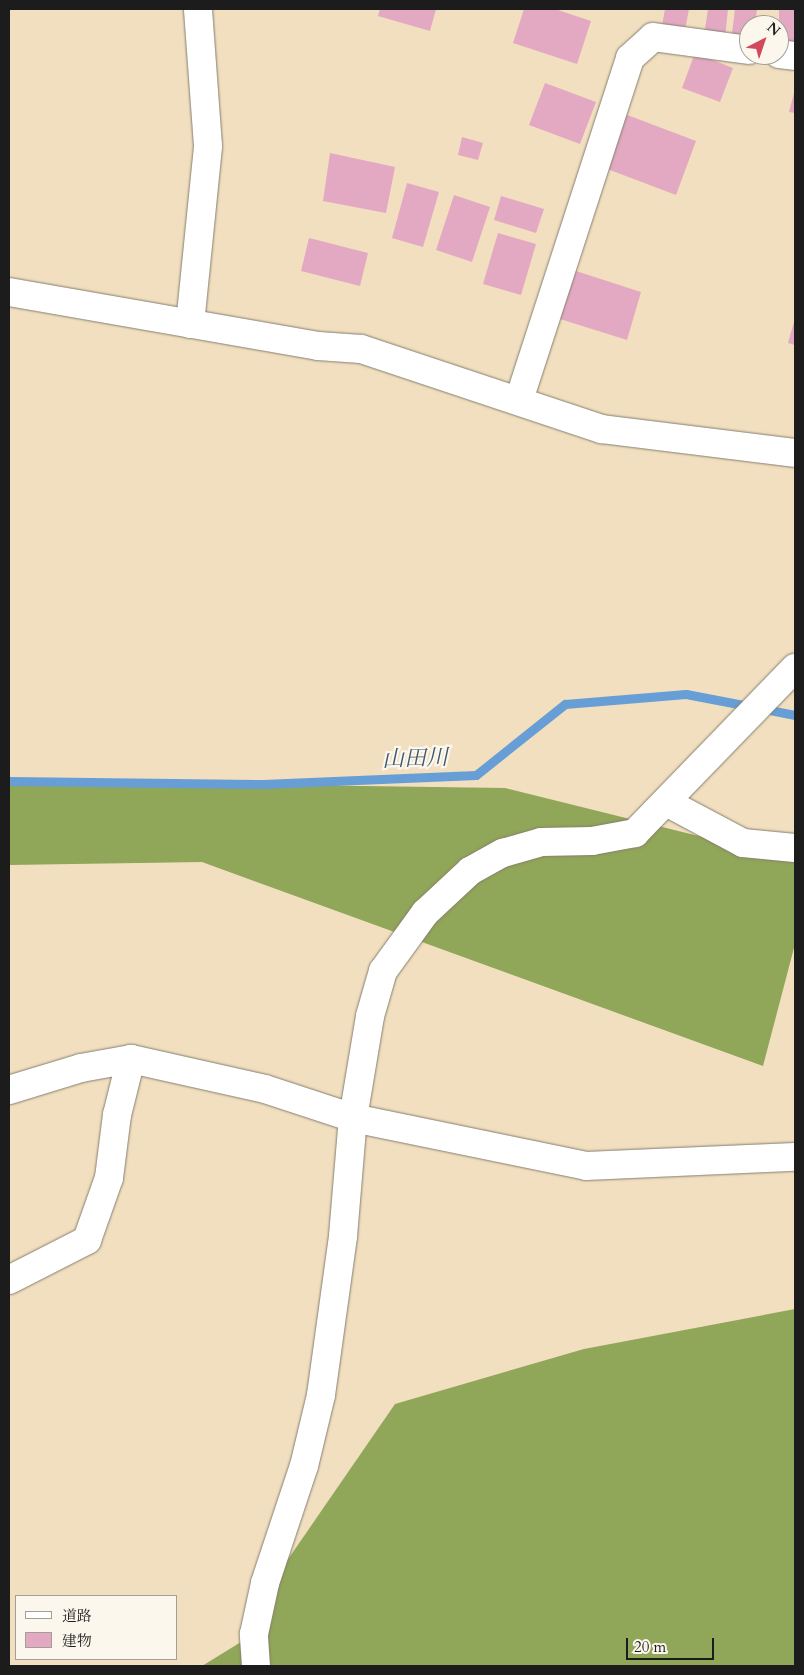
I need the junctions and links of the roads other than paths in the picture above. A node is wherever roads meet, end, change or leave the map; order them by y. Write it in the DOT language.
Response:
graph roads {
  1 [pos="198,9"];
  2 [pos="739,49"];
  3 [pos="9,292"];
  4 [pos="190,324"];
  5 [pos="519,400"];
  6 [pos="795,453"];
  7 [pos="795,668"];
  8 [pos="666,802"];
  9 [pos="795,848"];
  10 [pos="131,1059"];
  11 [pos="9,1090"];
  12 [pos="353,1118"];
  13 [pos="795,1157"];
  14 [pos="9,1280"];
  15 [pos="256,1666"];
  1 -- 4 [label="street"];
  2 -- 5 [label="street"];
  3 -- 4 [label="street"];
  4 -- 5 [label="street"];
  5 -- 6 [label="street"];
  7 -- 8 [label="street"];
  8 -- 9 [label="street"];
  8 -- 12 [label="street"];
  10 -- 11 [label="street"];
  10 -- 12 [label="street"];
  10 -- 14 [label="street"];
  12 -- 13 [label="street"];
  12 -- 15 [label="street"];
}
